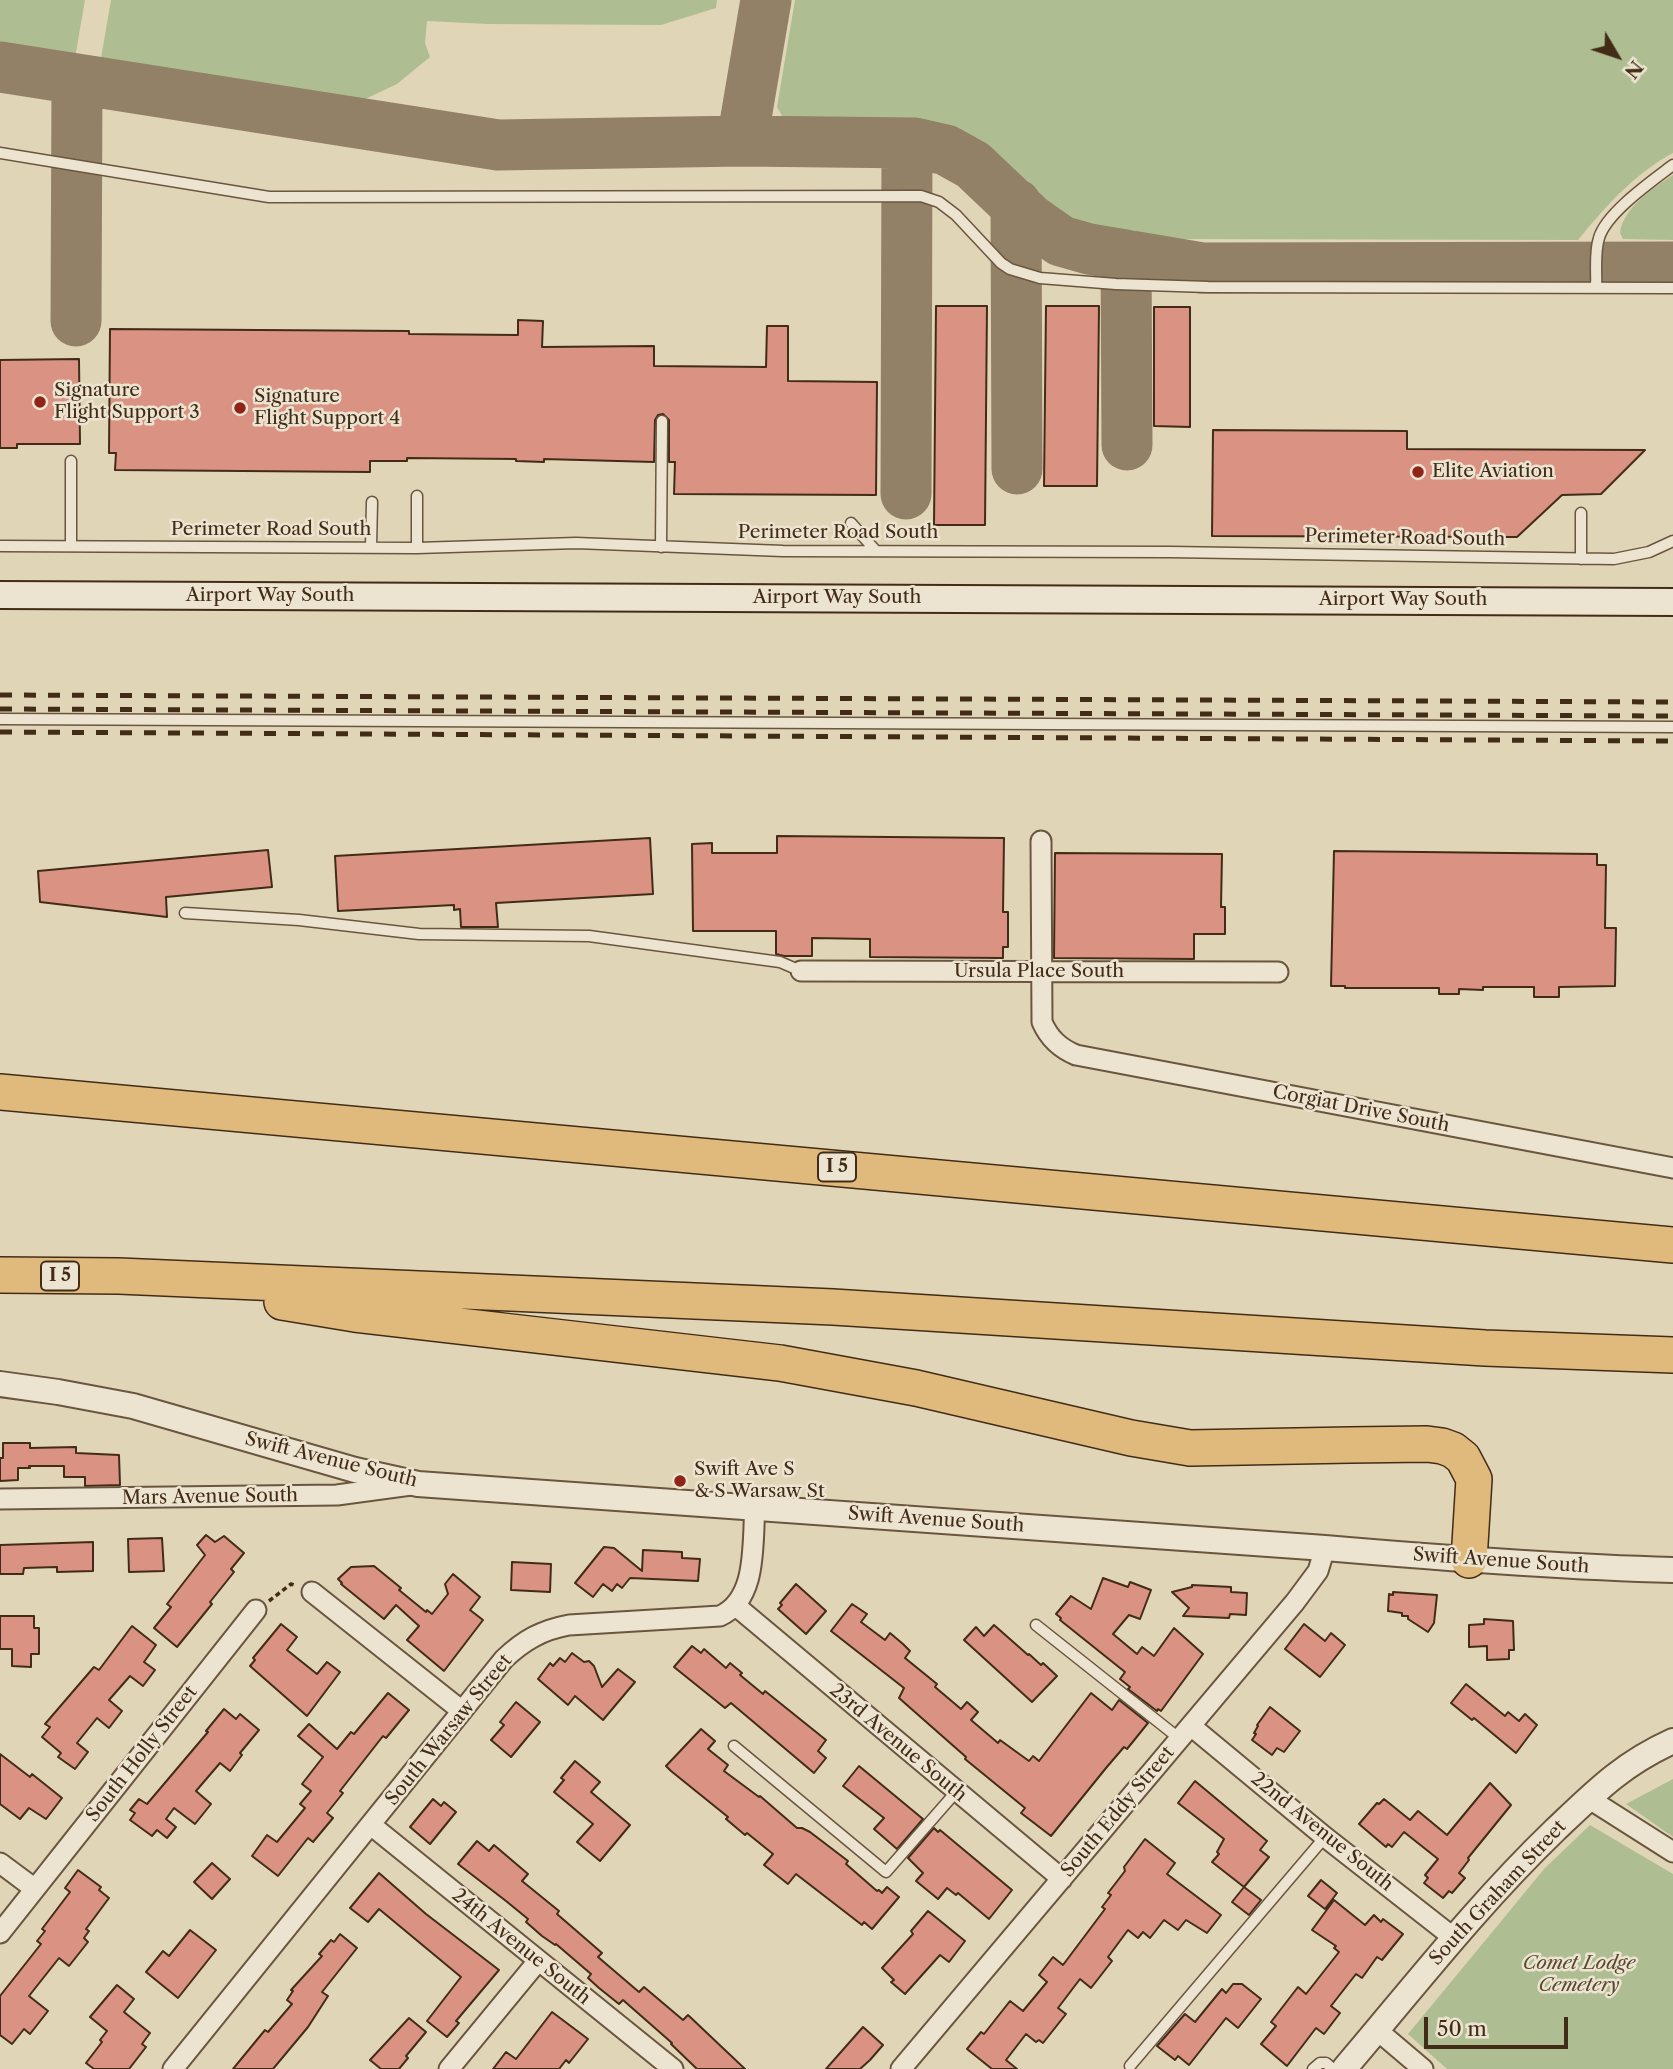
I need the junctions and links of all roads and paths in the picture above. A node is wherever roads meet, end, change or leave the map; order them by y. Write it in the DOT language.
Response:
graph roads {
  1 [pos="0,153"];
  2 [pos="1673,165"];
  3 [pos="1595,288"];
  4 [pos="1673,288"];
  5 [pos="662,421"];
  6 [pos="71,460"];
  7 [pos="417,496"];
  8 [pos="372,502"];
  9 [pos="1581,513"];
  10 [pos="851,523"];
  11 [pos="1673,541"];
  12 [pos="0,546"];
  13 [pos="71,546"];
  14 [pos="371,547"];
  15 [pos="661,547"];
  16 [pos="417,548"];
  17 [pos="876,551"];
  18 [pos="1581,559"];
  19 [pos="0,595"];
  20 [pos="1673,602"];
  21 [pos="0,719"];
  22 [pos="1673,727"];
  23 [pos="1041,841"];
  24 [pos="185,914"];
  25 [pos="800,971"];
  26 [pos="1042,972"];
  27 [pos="1278,972"];
  28 [pos="0,1092"];
  29 [pos="1673,1168"];
  30 [pos="1673,1228"];
  31 [pos="1582,1236"];
  32 [pos="1673,1245"];
  33 [pos="0,1275"];
  34 [pos="119,1276"];
  35 [pos="1673,1355"];
  36 [pos="0,1384"];
  37 [pos="418,1484"];
  38 [pos="0,1499"];
  39 [pos="755,1507"];
  40 [pos="1325,1548"];
  41 [pos="1469,1560"];
  42 [pos="1673,1570"];
  43 [pos="291,1584"];
  44 [pos="312,1592"];
  45 [pos="736,1606"];
  46 [pos="256,1610"];
  47 [pos="1036,1625"];
  48 [pos="463,1711"];
  49 [pos="1185,1732"];
  50 [pos="1673,1741"];
  51 [pos="734,1746"];
  52 [pos="956,1792"];
  53 [pos="1588,1798"];
  54 [pos="371,1825"];
  55 [pos="1325,1837"];
  56 [pos="1673,1852"];
  57 [pos="0,1863"];
  58 [pos="1062,1879"];
  59 [pos="35,1889"];
  60 [pos="0,1933"];
  61 [pos="1454,1938"];
  62 [pos="538,1961"];
  63 [pos="1377,2030"];
  64 [pos="1130,2066"];
  65 [pos="173,2069"];
  66 [pos="449,2069"];
  67 [pos="673,2069"];
  68 [pos="901,2069"];
  69 [pos="1313,2069"];
  70 [pos="1333,2069"];
  71 [pos="1343,2069"];
  72 [pos="1423,2069"];
  1 -- 3 [label="lane"];
  2 -- 3 [label="lane"];
  3 -- 4 [label="lane"];
  5 -- 15 [label="lane"];
  6 -- 13 [label="lane"];
  7 -- 16 [label="lane"];
  8 -- 14 [label="lane"];
  9 -- 18 [label="lane"];
  10 -- 17 [label="lane"];
  11 -- 18 [label="lane, Perimeter Road South"];
  12 -- 13 [label="lane, Perimeter Road South"];
  13 -- 14 [label="lane, Perimeter Road South"];
  14 -- 16 [label="lane, Perimeter Road South"];
  15 -- 16 [label="lane, Perimeter Road South"];
  15 -- 17 [label="lane, Perimeter Road South"];
  17 -- 18 [label="lane, Perimeter Road South"];
  19 -- 20 [label="main road, Airport Way South"];
  21 -- 22 [label="lane"];
  23 -- 26 [label="street"];
  24 -- 25 [label="lane"];
  25 -- 26 [label="street, Ursula Place South"];
  26 -- 27 [label="street, Ursula Place South"];
  26 -- 29 [label="street, Corgiat Drive South"];
  28 -- 31 [label="highway, I 5"];
  30 -- 31 [label="highway"];
  31 -- 32 [label="highway, I 5"];
  33 -- 34 [label="highway, I 5"];
  34 -- 35 [label="highway, I 5"];
  34 -- 41 [label="highway"];
  36 -- 37 [label="street, Swift Avenue South"];
  37 -- 38 [label="street, Mars Avenue South"];
  37 -- 39 [label="street, Swift Avenue South"];
  39 -- 40 [label="street, Swift Avenue South"];
  39 -- 45 [label="street"];
  40 -- 41 [label="street, Swift Avenue South"];
  40 -- 49 [label="street, South Eddy Street"];
  41 -- 42 [label="street, Swift Avenue South"];
  43 -- 46 [label="path"];
  44 -- 48 [label="street"];
  45 -- 48 [label="street, South Warsaw Street"];
  45 -- 52 [label="street, 23rd Avenue South"];
  46 -- 59 [label="street, South Holly Street"];
  47 -- 49 [label="lane"];
  48 -- 54 [label="street, South Warsaw Street"];
  49 -- 55 [label="street, 22nd Avenue South"];
  49 -- 58 [label="street, South Eddy Street"];
  50 -- 53 [label="street, South Graham Street"];
  51 -- 52 [label="lane"];
  52 -- 58 [label="street, 23rd Avenue South"];
  53 -- 56 [label="street"];
  53 -- 61 [label="street, South Graham Street"];
  54 -- 62 [label="street, 24th Avenue South"];
  54 -- 65 [label="street, South Warsaw Street"];
  55 -- 61 [label="street, 22nd Avenue South"];
  55 -- 64 [label="lane"];
  57 -- 59 [label="street"];
  58 -- 68 [label="street, South Eddy Street"];
  59 -- 60 [label="street, South Holly Street"];
  61 -- 63 [label="street, South Graham Street"];
  62 -- 66 [label="street"];
  62 -- 67 [label="street, 24th Avenue South"];
  63 -- 71 [label="street, South Graham Street"];
  63 -- 72 [label="street"];
  69 -- 70 [label="lane"];
}
